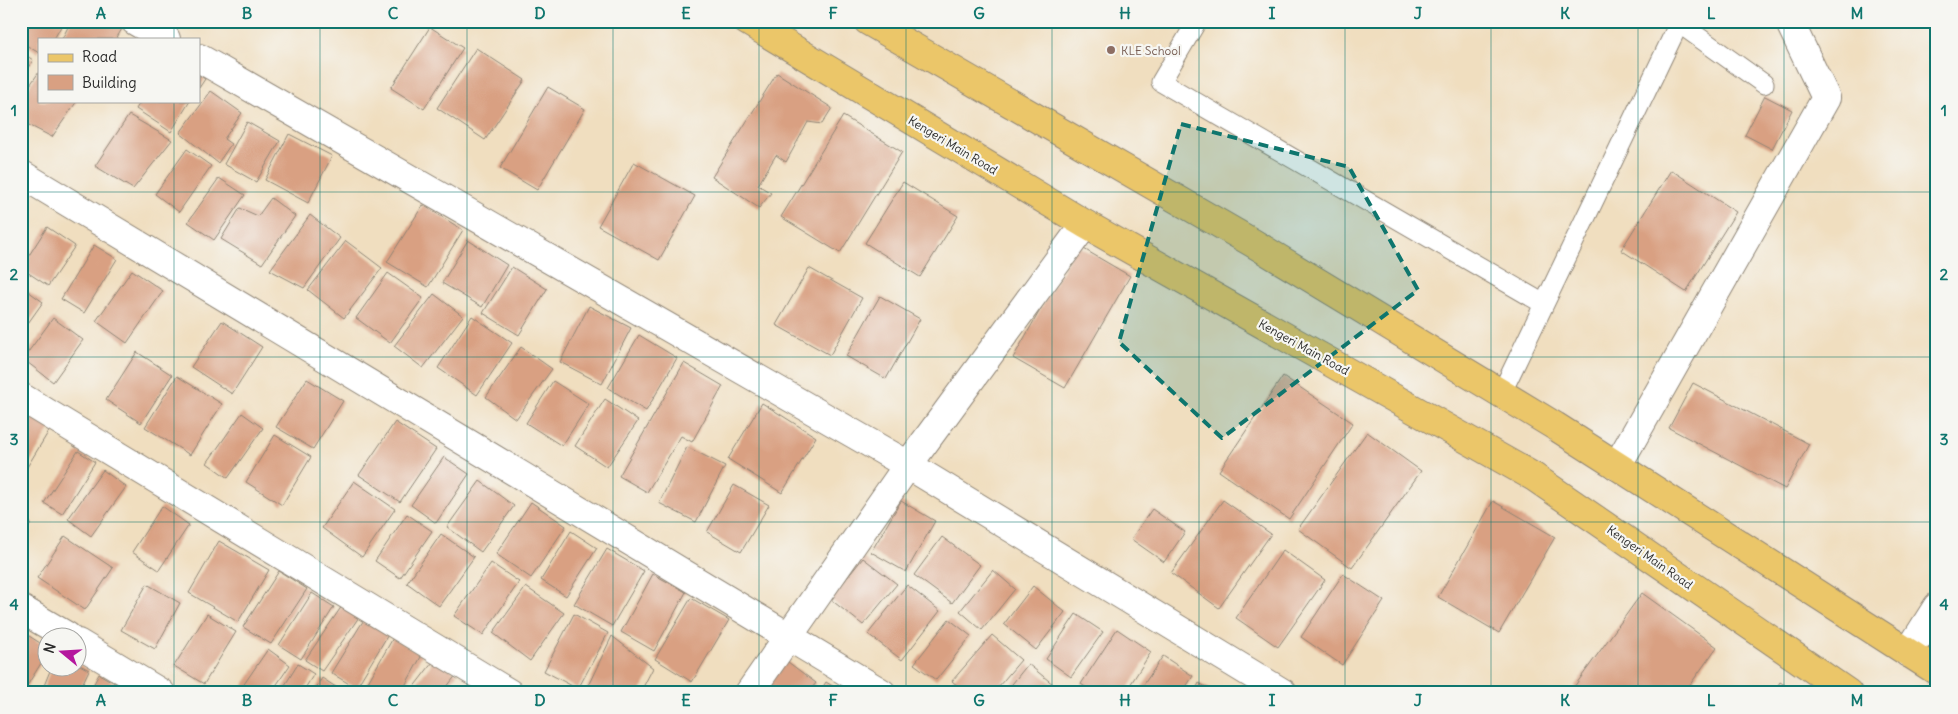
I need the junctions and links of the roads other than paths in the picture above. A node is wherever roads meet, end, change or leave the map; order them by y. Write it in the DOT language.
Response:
graph roads {
  1 [pos="135,21"];
  2 [pos="747,21"];
  3 [pos="868,21"];
  4 [pos="1196,21"];
  5 [pos="1789,21"];
  6 [pos="1679,22"];
  7 [pos="164,38"];
  8 [pos="200,59"];
  9 [pos="1764,84"];
  10 [pos="21,174"];
  11 [pos="1085,224"];
  12 [pos="1544,304"];
  13 [pos="1501,394"];
  14 [pos="21,396"];
  15 [pos="908,465"];
  16 [pos="1617,466"];
  17 [pos="1937,607"];
  18 [pos="21,609"];
  19 [pos="50,626"];
  20 [pos="789,636"];
  21 [pos="88,649"];
  22 [pos="1908,653"];
  23 [pos="1937,671"];
  24 [pos="161,693"];
  25 [pos="510,693"];
  26 [pos="749,693"];
  27 [pos="882,693"];
  28 [pos="1283,693"];
  29 [pos="1848,693"];
  1 -- 7 [label="street"];
  2 -- 11 [label="main road, Kengeri Main Road"];
  3 -- 13 [label="main road"];
  4 -- 12 [label="lane"];
  5 -- 16 [label="street"];
  6 -- 9 [label="lane"];
  6 -- 12 [label="lane"];
  8 -- 15 [label="street"];
  10 -- 20 [label="street"];
  11 -- 15 [label="street"];
  11 -- 29 [label="main road, Kengeri Main Road"];
  12 -- 13 [label="lane"];
  13 -- 16 [label="main road"];
  14 -- 25 [label="street"];
  15 -- 20 [label="street"];
  15 -- 28 [label="street"];
  16 -- 22 [label="main road"];
  17 -- 22 [label="street"];
  18 -- 19 [label="street"];
  20 -- 26 [label="street"];
  20 -- 27 [label="street"];
  21 -- 24 [label="street"];
  22 -- 23 [label="main road"];
}
